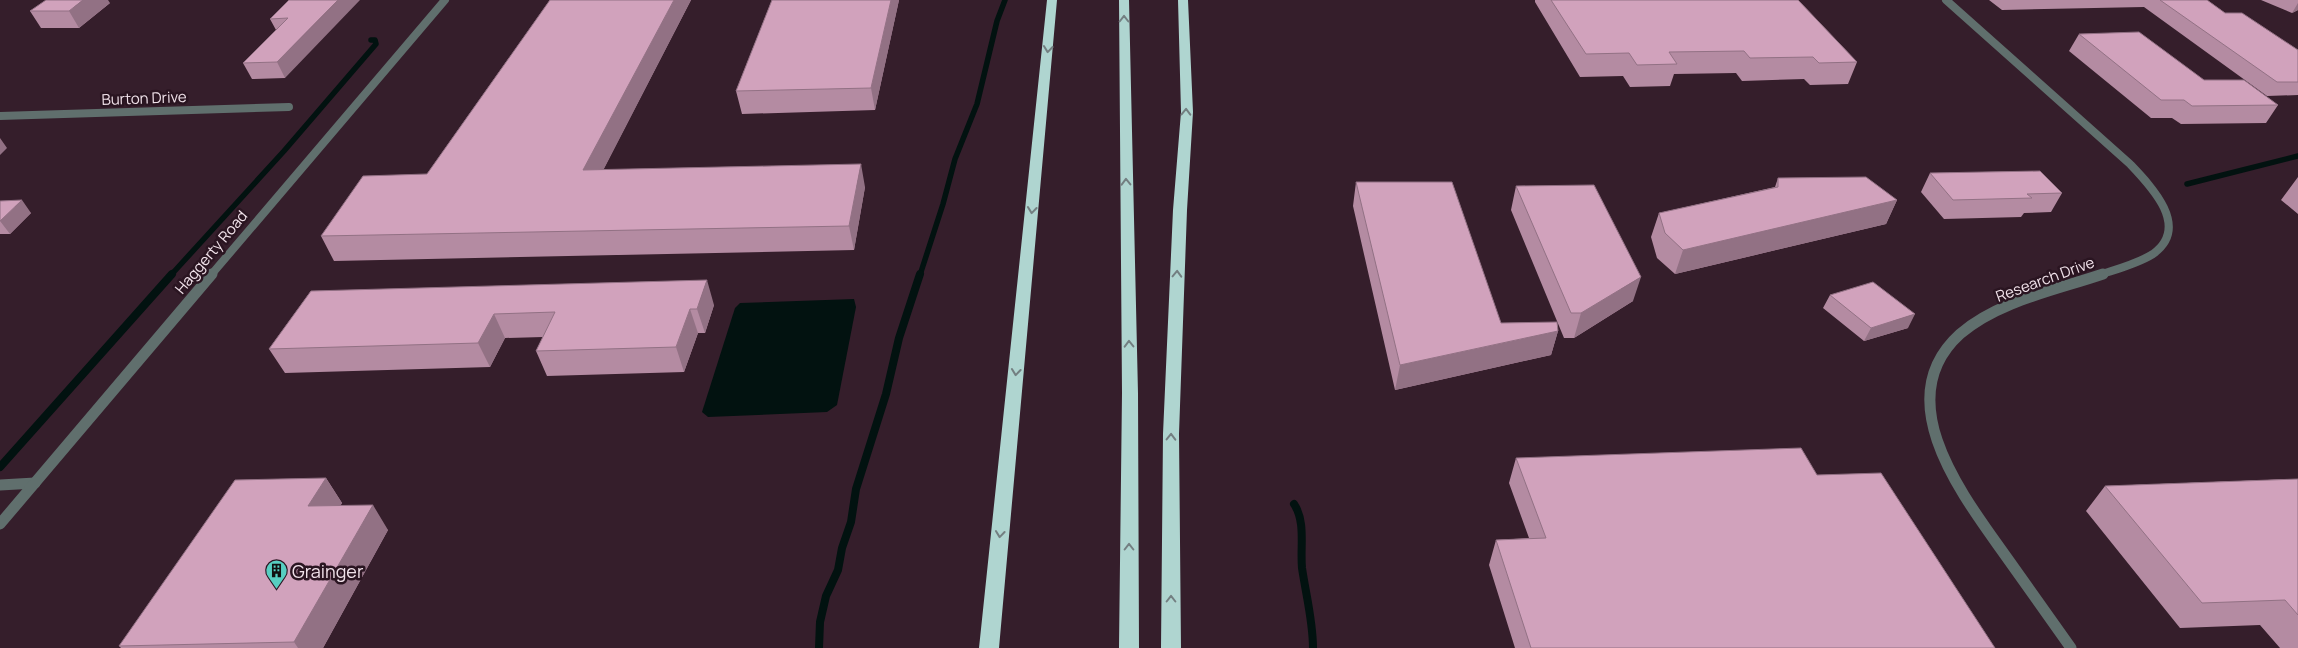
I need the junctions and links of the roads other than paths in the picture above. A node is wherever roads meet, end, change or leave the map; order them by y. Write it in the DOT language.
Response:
graph roads {
  1 [pos="445,0"];
  2 [pos="1052,0"];
  3 [pos="1124,0"];
  4 [pos="1182,0"];
  5 [pos="1946,0"];
  6 [pos="290,107"];
  7 [pos="0,116"];
  8 [pos="35,483"];
  9 [pos="0,485"];
  10 [pos="0,523"];
  11 [pos="989,648"];
  12 [pos="1129,648"];
  13 [pos="1171,648"];
  14 [pos="2071,648"];
  1 -- 8 [label="street, Haggerty Road"];
  2 -- 11 [label="highway, one-way"];
  12 -- 3 [label="highway, one-way"];
  13 -- 4 [label="highway, one-way"];
  5 -- 14 [label="street, Research Drive"];
  6 -- 7 [label="street, Burton Drive"];
  8 -- 9 [label="street"];
  8 -- 10 [label="street, Haggerty Road"];
}
